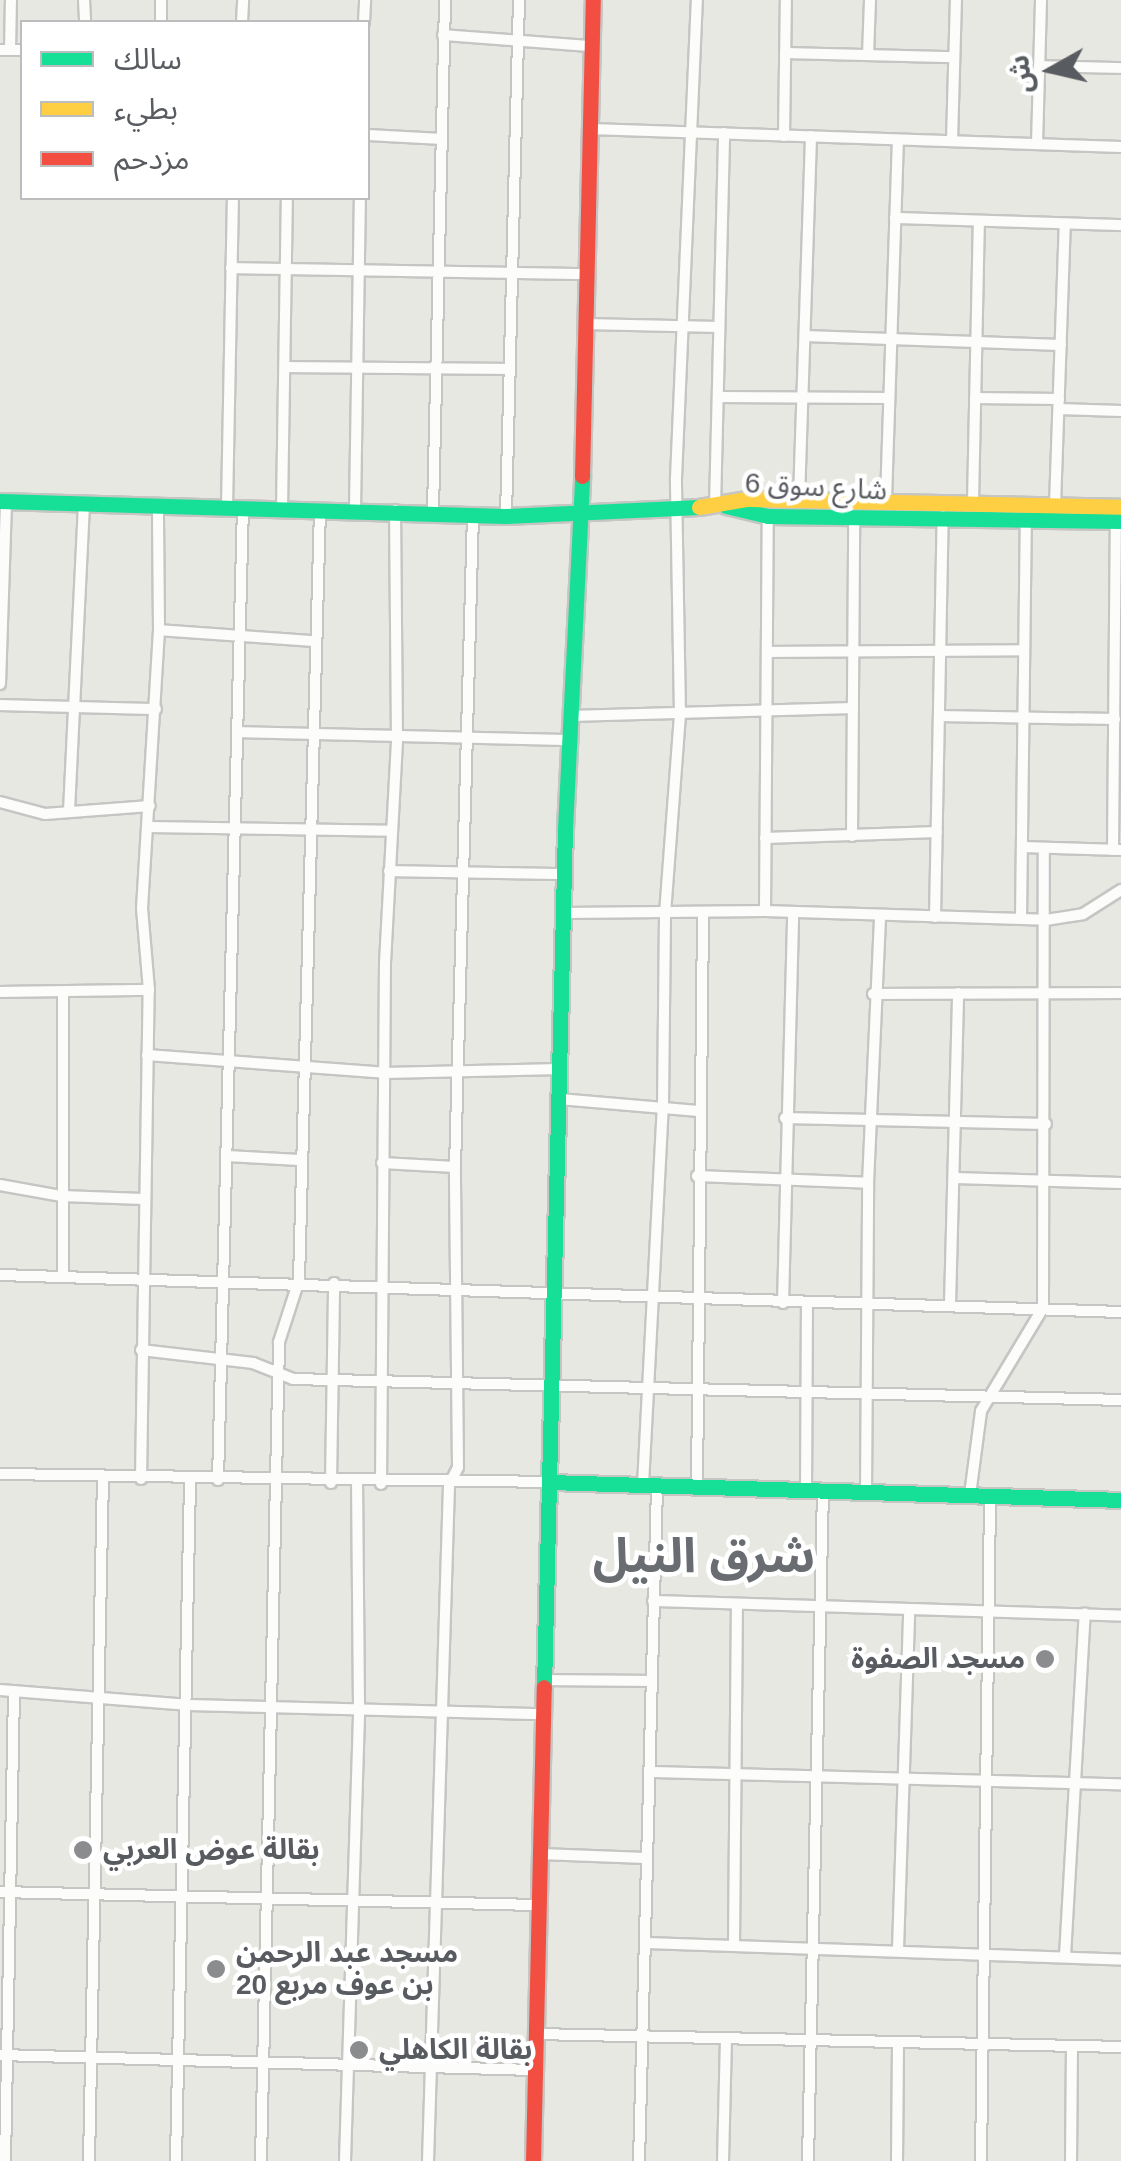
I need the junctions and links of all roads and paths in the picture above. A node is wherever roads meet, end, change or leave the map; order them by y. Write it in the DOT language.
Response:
graph roads {
  1 [pos="11,0"];
  2 [pos="445,0"];
  3 [pos="519,0"];
  4 [pos="593,0"];
  5 [pos="698,0"];
  6 [pos="786,0"];
  7 [pos="870,0"];
  8 [pos="956,0"];
  9 [pos="1042,0"];
  10 [pos="443,36"];
  11 [pos="519,43"];
  12 [pos="592,46"];
  13 [pos="5,50"];
  14 [pos="785,53"];
  15 [pos="868,55"];
  16 [pos="954,57"];
  17 [pos="1040,66"];
  18 [pos="1121,68"];
  19 [pos="590,129"];
  20 [pos="694,132"];
  21 [pos="724,134"];
  22 [pos="370,135"];
  23 [pos="784,136"];
  24 [pos="812,136"];
  25 [pos="442,139"];
  26 [pos="898,140"];
  27 [pos="952,142"];
  28 [pos="1037,144"];
  29 [pos="1121,147"];
  30 [pos="234,200"];
  31 [pos="288,200"];
  32 [pos="360,200"];
  33 [pos="895,218"];
  34 [pos="978,221"];
  35 [pos="1065,224"];
  36 [pos="1121,226"];
  37 [pos="231,268"];
  38 [pos="289,269"];
  39 [pos="438,273"];
  40 [pos="358,274"];
  41 [pos="586,274"];
  42 [pos="514,276"];
  43 [pos="585,324"];
  44 [pos="719,327"];
  45 [pos="683,328"];
  46 [pos="805,336"];
  47 [pos="891,337"];
  48 [pos="977,341"];
  49 [pos="1061,345"];
  50 [pos="286,367"];
  51 [pos="510,369"];
  52 [pos="356,371"];
  53 [pos="437,372"];
  54 [pos="718,397"];
  55 [pos="803,397"];
  56 [pos="889,398"];
  57 [pos="976,398"];
  58 [pos="1059,404"];
  59 [pos="1121,411"];
  60 [pos="800,499"];
  61 [pos="886,500"];
  62 [pos="3,501"];
  63 [pos="972,502"];
  64 [pos="84,503"];
  65 [pos="1055,505"];
  66 [pos="158,506"];
  67 [pos="720,506"];
  68 [pos="235,507"];
  69 [pos="676,508"];
  70 [pos="282,509"];
  71 [pos="320,509"];
  72 [pos="354,510"];
  73 [pos="395,510"];
  74 [pos="433,511"];
  75 [pos="473,514"];
  76 [pos="581,515"];
  77 [pos="506,516"];
  78 [pos="768,516"];
  79 [pos="854,516"];
  80 [pos="943,516"];
  81 [pos="1120,516"];
  82 [pos="1026,518"];
  83 [pos="1,587"];
  84 [pos="160,630"];
  85 [pos="241,638"];
  86 [pos="314,641"];
  87 [pos="940,649"];
  88 [pos="1024,650"];
  89 [pos="853,651"];
  90 [pos="766,652"];
  91 [pos="1118,659"];
  92 [pos="0,684"];
  93 [pos="0,706"];
  94 [pos="765,707"];
  95 [pos="852,708"];
  96 [pos="75,709"];
  97 [pos="156,709"];
  98 [pos="1117,713"];
  99 [pos="680,714"];
  100 [pos="570,716"];
  101 [pos="939,716"];
  102 [pos="1024,719"];
  103 [pos="239,732"];
  104 [pos="311,733"];
  105 [pos="466,734"];
  106 [pos="396,738"];
  107 [pos="570,740"];
  108 [pos="0,802"];
  109 [pos="150,806"];
  110 [pos="69,811"];
  111 [pos="148,827"];
  112 [pos="391,831"];
  113 [pos="312,832"];
  114 [pos="937,832"];
  115 [pos="236,833"];
  116 [pos="852,836"];
  117 [pos="765,838"];
  118 [pos="1022,846"];
  119 [pos="1044,848"];
  120 [pos="1117,850"];
  121 [pos="388,871"];
  122 [pos="465,874"];
  123 [pos="566,874"];
  124 [pos="1121,890"];
  125 [pos="764,911"];
  126 [pos="703,912"];
  127 [pos="793,912"];
  128 [pos="565,913"];
  129 [pos="665,914"];
  130 [pos="880,915"];
  131 [pos="935,916"];
  132 [pos="1021,917"];
  133 [pos="1046,920"];
  134 [pos="149,990"];
  135 [pos="0,992"];
  136 [pos="63,993"];
  137 [pos="958,993"];
  138 [pos="1045,993"];
  139 [pos="1121,993"];
  140 [pos="873,994"];
  141 [pos="147,1056"];
  142 [pos="228,1065"];
  143 [pos="301,1066"];
  144 [pos="562,1069"];
  145 [pos="384,1072"];
  146 [pos="459,1074"];
  147 [pos="560,1099"];
  148 [pos="662,1108"];
  149 [pos="698,1110"];
  150 [pos="870,1117"];
  151 [pos="785,1118"];
  152 [pos="957,1121"];
  153 [pos="1046,1124"];
  154 [pos="227,1156"];
  155 [pos="298,1160"];
  156 [pos="382,1163"];
  157 [pos="455,1166"];
  158 [pos="697,1176"];
  159 [pos="784,1178"];
  160 [pos="955,1178"];
  161 [pos="1045,1180"];
  162 [pos="868,1183"];
  163 [pos="0,1184"];
  164 [pos="1121,1184"];
  165 [pos="62,1196"];
  166 [pos="143,1198"];
  167 [pos="0,1276"];
  168 [pos="63,1277"];
  169 [pos="142,1278"];
  170 [pos="298,1280"];
  171 [pos="222,1281"];
  172 [pos="334,1283"];
  173 [pos="381,1287"];
  174 [pos="454,1290"];
  175 [pos="552,1295"];
  176 [pos="653,1297"];
  177 [pos="699,1298"];
  178 [pos="783,1303"];
  179 [pos="807,1303"];
  180 [pos="950,1304"];
  181 [pos="868,1306"];
  182 [pos="1043,1308"];
  183 [pos="1121,1312"];
  184 [pos="141,1350"];
  185 [pos="220,1358"];
  186 [pos="280,1376"];
  187 [pos="334,1379"];
  188 [pos="384,1379"];
  189 [pos="457,1382"];
  190 [pos="552,1386"];
  191 [pos="646,1390"];
  192 [pos="701,1391"];
  193 [pos="807,1392"];
  194 [pos="868,1394"];
  195 [pos="991,1395"];
  196 [pos="1121,1400"];
  197 [pos="0,1474"];
  198 [pos="102,1478"];
  199 [pos="141,1479"];
  200 [pos="190,1479"];
  201 [pos="218,1480"];
  202 [pos="280,1482"];
  203 [pos="549,1482"];
  204 [pos="331,1483"];
  205 [pos="357,1484"];
  206 [pos="381,1484"];
  207 [pos="650,1485"];
  208 [pos="449,1486"];
  209 [pos="696,1487"];
  210 [pos="814,1490"];
  211 [pos="866,1492"];
  212 [pos="970,1495"];
  213 [pos="990,1496"];
  214 [pos="1121,1500"];
  215 [pos="653,1602"];
  216 [pos="736,1604"];
  217 [pos="824,1608"];
  218 [pos="910,1609"];
  219 [pos="986,1610"];
  220 [pos="1085,1614"];
  221 [pos="1121,1616"];
  222 [pos="544,1680"];
  223 [pos="650,1681"];
  224 [pos="0,1690"];
  225 [pos="14,1691"];
  226 [pos="102,1700"];
  227 [pos="189,1705"];
  228 [pos="269,1706"];
  229 [pos="359,1708"];
  230 [pos="440,1712"];
  231 [pos="543,1714"];
  232 [pos="649,1772"];
  233 [pos="733,1774"];
  234 [pos="817,1776"];
  235 [pos="902,1779"];
  236 [pos="985,1780"];
  237 [pos="1075,1783"];
  238 [pos="1121,1784"];
  239 [pos="538,1854"];
  240 [pos="647,1858"];
  241 [pos="97,1890"];
  242 [pos="4,1892"];
  243 [pos="184,1894"];
  244 [pos="264,1897"];
  245 [pos="352,1901"];
  246 [pos="437,1902"];
  247 [pos="538,1905"];
  248 [pos="645,1943"];
  249 [pos="734,1944"];
  250 [pos="810,1947"];
  251 [pos="898,1949"];
  252 [pos="980,1953"];
  253 [pos="1065,1956"];
  254 [pos="1121,1960"];
  255 [pos="536,2034"];
  256 [pos="642,2035"];
  257 [pos="726,2040"];
  258 [pos="810,2041"];
  259 [pos="898,2043"];
  260 [pos="981,2045"];
  261 [pos="1072,2046"];
  262 [pos="1121,2047"];
  263 [pos="3,2055"];
  264 [pos="91,2057"];
  265 [pos="263,2059"];
  266 [pos="177,2060"];
  267 [pos="348,2061"];
  268 [pos="433,2063"];
  269 [pos="534,2070"];
  270 [pos="6,2161"];
  271 [pos="89,2161"];
  272 [pos="176,2161"];
  273 [pos="261,2161"];
  274 [pos="345,2161"];
  275 [pos="428,2161"];
  276 [pos="533,2161"];
  277 [pos="639,2161"];
  278 [pos="723,2161"];
  279 [pos="808,2161"];
  280 [pos="897,2161"];
  281 [pos="980,2161"];
  282 [pos="1072,2161"];
  1 -- 13 [label="street"];
  2 -- 10 [label="street"];
  3 -- 11 [label="street"];
  4 -- 12 [label="street"];
  5 -- 20 [label="street"];
  6 -- 14 [label="street"];
  7 -- 15 [label="street"];
  8 -- 16 [label="street"];
  9 -- 17 [label="street"];
  10 -- 11 [label="street"];
  10 -- 25 [label="street"];
  11 -- 12 [label="street"];
  11 -- 42 [label="street"];
  12 -- 19 [label="street"];
  14 -- 15 [label="street"];
  14 -- 23 [label="street"];
  15 -- 16 [label="street"];
  16 -- 27 [label="street"];
  17 -- 18 [label="street"];
  17 -- 28 [label="street"];
  19 -- 20 [label="street"];
  19 -- 41 [label="street"];
  20 -- 21 [label="street"];
  20 -- 45 [label="street"];
  21 -- 23 [label="street"];
  21 -- 44 [label="street"];
  22 -- 25 [label="street"];
  23 -- 24 [label="street"];
  24 -- 26 [label="street"];
  24 -- 46 [label="street"];
  25 -- 39 [label="street"];
  26 -- 27 [label="street"];
  26 -- 33 [label="street"];
  27 -- 28 [label="street"];
  28 -- 29 [label="street"];
  30 -- 37 [label="street"];
  31 -- 38 [label="street"];
  32 -- 40 [label="street"];
  33 -- 34 [label="street"];
  33 -- 47 [label="street"];
  34 -- 35 [label="street"];
  34 -- 48 [label="street"];
  35 -- 36 [label="street"];
  35 -- 49 [label="street"];
  37 -- 38 [label="street"];
  37 -- 68 [label="street"];
  38 -- 40 [label="street"];
  38 -- 50 [label="street"];
  39 -- 40 [label="street"];
  39 -- 42 [label="street"];
  39 -- 53 [label="street"];
  40 -- 52 [label="street"];
  41 -- 42 [label="street"];
  41 -- 43 [label="street"];
  42 -- 51 [label="street"];
  43 -- 45 [label="street"];
  43 -- 76 [label="street"];
  44 -- 45 [label="street"];
  44 -- 54 [label="street"];
  45 -- 69 [label="street"];
  46 -- 47 [label="street"];
  46 -- 55 [label="street"];
  47 -- 48 [label="street"];
  47 -- 56 [label="street"];
  48 -- 49 [label="street"];
  48 -- 57 [label="street"];
  49 -- 58 [label="street"];
  50 -- 52 [label="street"];
  50 -- 70 [label="street"];
  51 -- 53 [label="street"];
  51 -- 77 [label="street"];
  52 -- 53 [label="street"];
  52 -- 72 [label="street"];
  53 -- 74 [label="street"];
  54 -- 55 [label="street"];
  54 -- 67 [label="street"];
  55 -- 56 [label="street"];
  55 -- 60 [label="street"];
  56 -- 61 [label="street"];
  57 -- 58 [label="street"];
  57 -- 63 [label="street"];
  58 -- 59 [label="street"];
  58 -- 65 [label="street"];
  60 -- 61 [label="street, شارع سوق 6"];
  60 -- 67 [label="street, شارع سوق 6"];
  61 -- 63 [label="street, شارع سوق 6"];
  62 -- 64 [label="street"];
  62 -- 83 [label="street"];
  63 -- 65 [label="street, شارع سوق 6"];
  64 -- 66 [label="street"];
  64 -- 96 [label="street"];
  65 -- 81 [label="street, شارع سوق 6"];
  66 -- 68 [label="street"];
  66 -- 84 [label="street"];
  67 -- 69 [label="street"];
  67 -- 78 [label="street, شارع سوق 6"];
  68 -- 70 [label="street"];
  68 -- 85 [label="street"];
  69 -- 76 [label="street"];
  69 -- 99 [label="street"];
  70 -- 71 [label="street"];
  71 -- 72 [label="street"];
  71 -- 86 [label="street"];
  72 -- 73 [label="street"];
  73 -- 74 [label="street"];
  73 -- 106 [label="street"];
  74 -- 75 [label="street"];
  75 -- 77 [label="street"];
  75 -- 105 [label="street"];
  76 -- 77 [label="street"];
  76 -- 100 [label="street"];
  78 -- 79 [label="street, شارع سوق 6"];
  78 -- 90 [label="street"];
  79 -- 80 [label="street, شارع سوق 6"];
  79 -- 89 [label="street"];
  80 -- 82 [label="street, شارع سوق 6"];
  80 -- 87 [label="street"];
  81 -- 82 [label="street, شارع سوق 6"];
  81 -- 91 [label="street"];
  82 -- 88 [label="street"];
  83 -- 92 [label="street"];
  84 -- 85 [label="street"];
  84 -- 97 [label="street"];
  85 -- 86 [label="street"];
  85 -- 103 [label="street"];
  86 -- 104 [label="street"];
  87 -- 88 [label="street"];
  87 -- 89 [label="street"];
  87 -- 101 [label="street"];
  88 -- 102 [label="street"];
  89 -- 90 [label="street"];
  89 -- 95 [label="street"];
  90 -- 94 [label="street"];
  91 -- 98 [label="street"];
  93 -- 96 [label="street"];
  94 -- 95 [label="street"];
  94 -- 99 [label="street"];
  94 -- 117 [label="street"];
  95 -- 116 [label="street"];
  96 -- 97 [label="street"];
  96 -- 110 [label="street"];
  97 -- 109 [label="street"];
  98 -- 102 [label="street"];
  98 -- 120 [label="street"];
  99 -- 100 [label="street"];
  99 -- 129 [label="street"];
  100 -- 107 [label="street"];
  101 -- 102 [label="street"];
  101 -- 114 [label="street"];
  102 -- 118 [label="street"];
  103 -- 104 [label="street"];
  103 -- 115 [label="street"];
  104 -- 106 [label="street"];
  104 -- 113 [label="street"];
  105 -- 106 [label="street"];
  105 -- 107 [label="street"];
  105 -- 122 [label="street"];
  106 -- 112 [label="street"];
  107 -- 123 [label="street"];
  108 -- 110 [label="street"];
  109 -- 110 [label="street"];
  109 -- 111 [label="street"];
  111 -- 115 [label="street"];
  111 -- 134 [label="street"];
  112 -- 113 [label="street"];
  112 -- 121 [label="street"];
  113 -- 115 [label="street"];
  113 -- 143 [label="street"];
  114 -- 116 [label="street"];
  114 -- 131 [label="street"];
  115 -- 142 [label="street"];
  116 -- 117 [label="street"];
  117 -- 125 [label="street"];
  118 -- 119 [label="street"];
  118 -- 132 [label="street"];
  119 -- 120 [label="street"];
  119 -- 133 [label="street"];
  121 -- 122 [label="street"];
  121 -- 145 [label="street"];
  122 -- 123 [label="street"];
  122 -- 146 [label="street"];
  123 -- 128 [label="street"];
  124 -- 133 [label="street"];
  125 -- 126 [label="street"];
  125 -- 127 [label="street"];
  126 -- 129 [label="street"];
  126 -- 149 [label="street"];
  127 -- 130 [label="street"];
  127 -- 151 [label="street"];
  128 -- 129 [label="street"];
  128 -- 144 [label="street"];
  129 -- 148 [label="street"];
  130 -- 131 [label="street"];
  130 -- 140 [label="street"];
  131 -- 132 [label="street"];
  132 -- 133 [label="street"];
  133 -- 138 [label="street"];
  134 -- 136 [label="street"];
  134 -- 141 [label="street"];
  135 -- 136 [label="street"];
  136 -- 165 [label="street"];
  137 -- 138 [label="street"];
  137 -- 140 [label="street"];
  137 -- 152 [label="street"];
  138 -- 139 [label="street"];
  138 -- 153 [label="street"];
  140 -- 150 [label="street"];
  141 -- 142 [label="street"];
  141 -- 166 [label="street"];
  142 -- 143 [label="street"];
  142 -- 154 [label="street"];
  143 -- 145 [label="street"];
  143 -- 155 [label="street"];
  144 -- 146 [label="street"];
  144 -- 147 [label="street"];
  145 -- 146 [label="street"];
  145 -- 156 [label="street"];
  146 -- 157 [label="street"];
  147 -- 148 [label="street"];
  147 -- 175 [label="street"];
  148 -- 149 [label="street"];
  148 -- 176 [label="street"];
  149 -- 158 [label="street"];
  150 -- 151 [label="street"];
  150 -- 152 [label="street"];
  150 -- 162 [label="street"];
  151 -- 159 [label="street"];
  152 -- 153 [label="street"];
  152 -- 160 [label="street"];
  153 -- 161 [label="street"];
  154 -- 155 [label="street"];
  154 -- 171 [label="street"];
  155 -- 170 [label="street"];
  156 -- 157 [label="street"];
  156 -- 173 [label="street"];
  157 -- 174 [label="street"];
  158 -- 159 [label="street"];
  158 -- 177 [label="street"];
  159 -- 162 [label="street"];
  159 -- 178 [label="street"];
  160 -- 161 [label="street"];
  160 -- 180 [label="street"];
  161 -- 164 [label="street"];
  161 -- 182 [label="street"];
  162 -- 181 [label="street"];
  163 -- 165 [label="street"];
  165 -- 166 [label="street"];
  165 -- 168 [label="street"];
  166 -- 169 [label="street"];
  167 -- 168 [label="street"];
  168 -- 169 [label="street"];
  169 -- 171 [label="street"];
  169 -- 184 [label="street"];
  170 -- 171 [label="street"];
  170 -- 172 [label="street"];
  170 -- 186 [label="street"];
  171 -- 185 [label="street"];
  172 -- 173 [label="street"];
  172 -- 187 [label="street"];
  173 -- 174 [label="street"];
  173 -- 188 [label="street"];
  174 -- 175 [label="street"];
  174 -- 189 [label="street"];
  175 -- 176 [label="street"];
  175 -- 190 [label="street"];
  176 -- 177 [label="street"];
  176 -- 191 [label="street"];
  177 -- 178 [label="street"];
  177 -- 192 [label="street"];
  178 -- 179 [label="street"];
  179 -- 181 [label="street"];
  179 -- 193 [label="street"];
  180 -- 181 [label="street"];
  180 -- 182 [label="street"];
  181 -- 194 [label="street"];
  182 -- 183 [label="street"];
  182 -- 195 [label="street"];
  184 -- 185 [label="street"];
  184 -- 199 [label="street"];
  185 -- 186 [label="street"];
  185 -- 201 [label="street"];
  186 -- 187 [label="street"];
  186 -- 202 [label="street"];
  187 -- 188 [label="street"];
  187 -- 204 [label="street"];
  188 -- 189 [label="street"];
  188 -- 206 [label="street"];
  189 -- 190 [label="street"];
  189 -- 208 [label="street"];
  190 -- 191 [label="street"];
  190 -- 203 [label="street"];
  191 -- 192 [label="street"];
  191 -- 207 [label="street"];
  192 -- 193 [label="street"];
  192 -- 209 [label="street"];
  193 -- 194 [label="street"];
  193 -- 210 [label="street"];
  194 -- 195 [label="street"];
  194 -- 211 [label="street"];
  195 -- 196 [label="street"];
  195 -- 212 [label="street"];
  197 -- 198 [label="street"];
  198 -- 199 [label="street"];
  198 -- 226 [label="street"];
  199 -- 200 [label="street"];
  200 -- 201 [label="street"];
  200 -- 227 [label="street"];
  201 -- 202 [label="street"];
  202 -- 204 [label="street"];
  202 -- 228 [label="street"];
  203 -- 207 [label="street"];
  203 -- 208 [label="street"];
  203 -- 222 [label="street"];
  204 -- 205 [label="street"];
  205 -- 206 [label="street"];
  205 -- 229 [label="street"];
  206 -- 208 [label="street"];
  207 -- 209 [label="street"];
  207 -- 215 [label="street"];
  208 -- 230 [label="street"];
  209 -- 210 [label="street"];
  210 -- 211 [label="street"];
  210 -- 217 [label="street"];
  211 -- 212 [label="street"];
  212 -- 213 [label="street"];
  213 -- 214 [label="street"];
  213 -- 219 [label="street"];
  215 -- 216 [label="street"];
  215 -- 223 [label="street"];
  216 -- 217 [label="street"];
  216 -- 233 [label="street"];
  217 -- 218 [label="street"];
  217 -- 234 [label="street"];
  218 -- 219 [label="street"];
  218 -- 235 [label="street"];
  219 -- 220 [label="street"];
  219 -- 236 [label="street"];
  220 -- 221 [label="street"];
  220 -- 237 [label="street"];
  222 -- 223 [label="street"];
  222 -- 231 [label="street"];
  223 -- 232 [label="street"];
  224 -- 225 [label="street"];
  225 -- 226 [label="street"];
  225 -- 242 [label="street"];
  226 -- 227 [label="street"];
  226 -- 241 [label="street"];
  227 -- 228 [label="street"];
  227 -- 243 [label="street"];
  228 -- 229 [label="street"];
  228 -- 244 [label="street"];
  229 -- 230 [label="street"];
  229 -- 245 [label="street"];
  230 -- 231 [label="street"];
  230 -- 246 [label="street"];
  231 -- 239 [label="street"];
  232 -- 233 [label="street"];
  232 -- 240 [label="street"];
  233 -- 234 [label="street"];
  233 -- 249 [label="street"];
  234 -- 235 [label="street"];
  234 -- 250 [label="street"];
  235 -- 236 [label="street"];
  235 -- 251 [label="street"];
  236 -- 237 [label="street"];
  236 -- 252 [label="street"];
  237 -- 238 [label="street"];
  237 -- 253 [label="street"];
  239 -- 240 [label="street"];
  239 -- 247 [label="street"];
  240 -- 248 [label="street"];
  241 -- 242 [label="street"];
  241 -- 243 [label="street"];
  241 -- 264 [label="street"];
  242 -- 263 [label="street"];
  243 -- 244 [label="street"];
  243 -- 266 [label="street"];
  244 -- 245 [label="street"];
  244 -- 265 [label="street"];
  245 -- 246 [label="street"];
  245 -- 267 [label="street"];
  246 -- 247 [label="street"];
  246 -- 268 [label="street"];
  247 -- 255 [label="street"];
  248 -- 249 [label="street"];
  248 -- 256 [label="street"];
  249 -- 250 [label="street"];
  250 -- 251 [label="street"];
  250 -- 258 [label="street"];
  251 -- 252 [label="street"];
  252 -- 253 [label="street"];
  252 -- 260 [label="street"];
  253 -- 254 [label="street"];
  255 -- 256 [label="street"];
  255 -- 269 [label="street"];
  256 -- 257 [label="street"];
  256 -- 277 [label="street"];
  257 -- 258 [label="street"];
  257 -- 278 [label="street"];
  258 -- 259 [label="street"];
  258 -- 279 [label="street"];
  259 -- 260 [label="street"];
  259 -- 280 [label="street"];
  260 -- 261 [label="street"];
  260 -- 281 [label="street"];
  261 -- 262 [label="street"];
  261 -- 282 [label="street"];
  263 -- 264 [label="street"];
  263 -- 270 [label="street"];
  264 -- 266 [label="street"];
  264 -- 271 [label="street"];
  265 -- 266 [label="street"];
  265 -- 267 [label="street"];
  265 -- 273 [label="street"];
  266 -- 272 [label="street"];
  267 -- 268 [label="street"];
  267 -- 274 [label="street"];
  268 -- 269 [label="street"];
  268 -- 275 [label="street"];
  269 -- 276 [label="street"];
}
